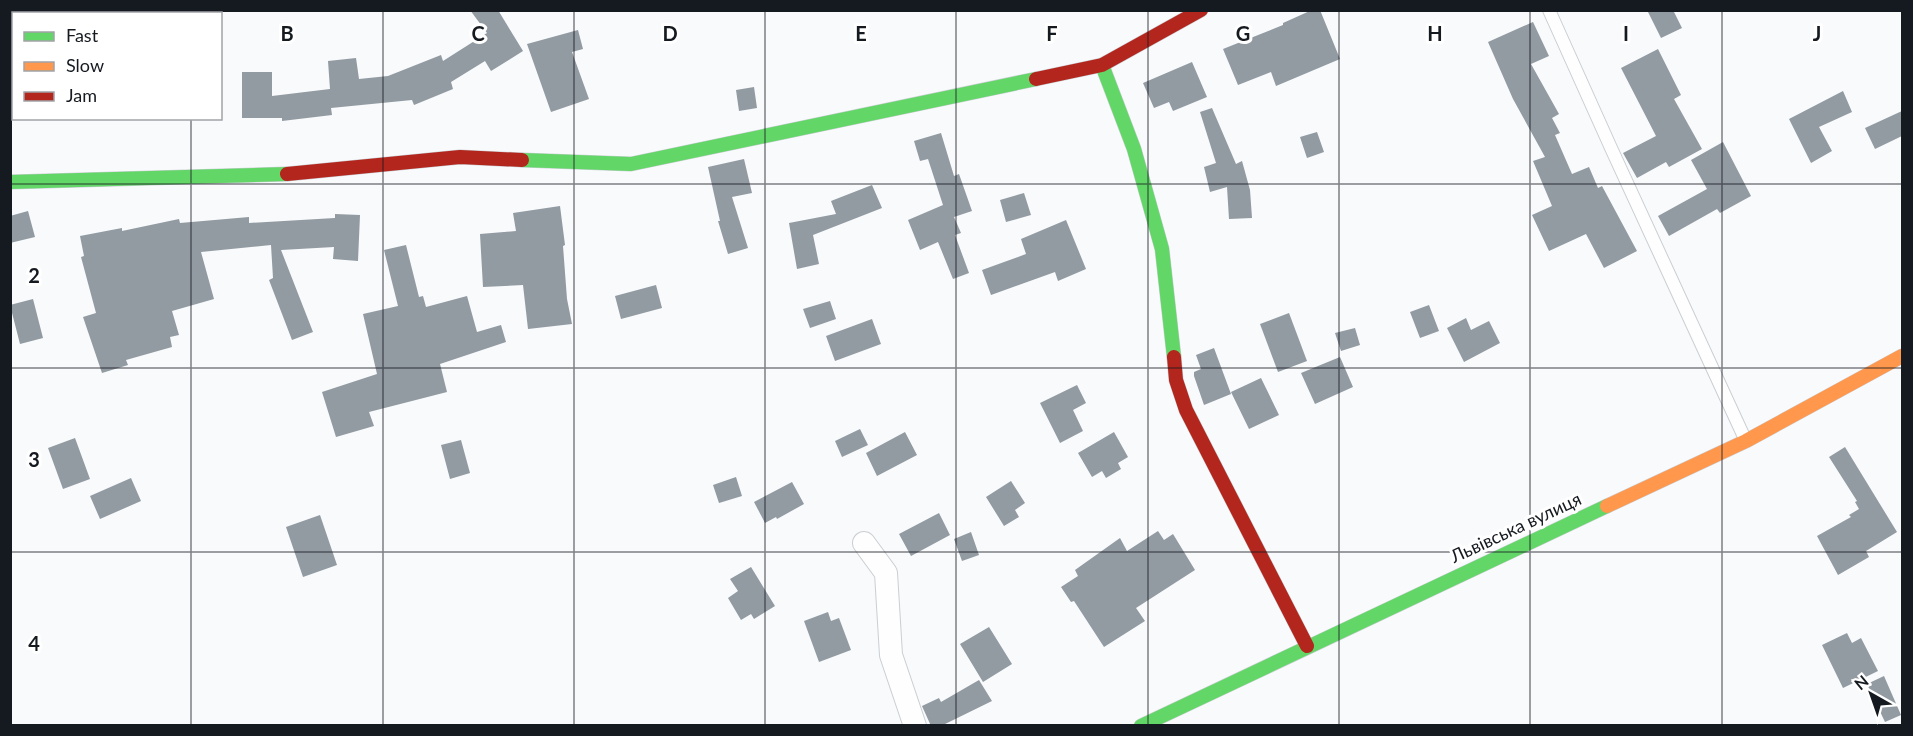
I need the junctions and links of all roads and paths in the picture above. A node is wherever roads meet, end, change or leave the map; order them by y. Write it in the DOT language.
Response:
graph roads {
  1 [pos="1201,10"];
  2 [pos="1549,10"];
  3 [pos="1102,65"];
  4 [pos="10,182"];
  5 [pos="1902,356"];
  6 [pos="1746,441"];
  7 [pos="864,543"];
  8 [pos="1307,646"];
  9 [pos="915,726"];
  10 [pos="1141,726"];
  1 -- 3 [label="street"];
  2 -- 6 [label="lane"];
  3 -- 4 [label="street"];
  3 -- 8 [label="street"];
  5 -- 6 [label="street, Львівська вулиця"];
  6 -- 8 [label="street, Львівська вулиця"];
  7 -- 9 [label="street"];
  8 -- 10 [label="street, Львівська вулиця"];
}
